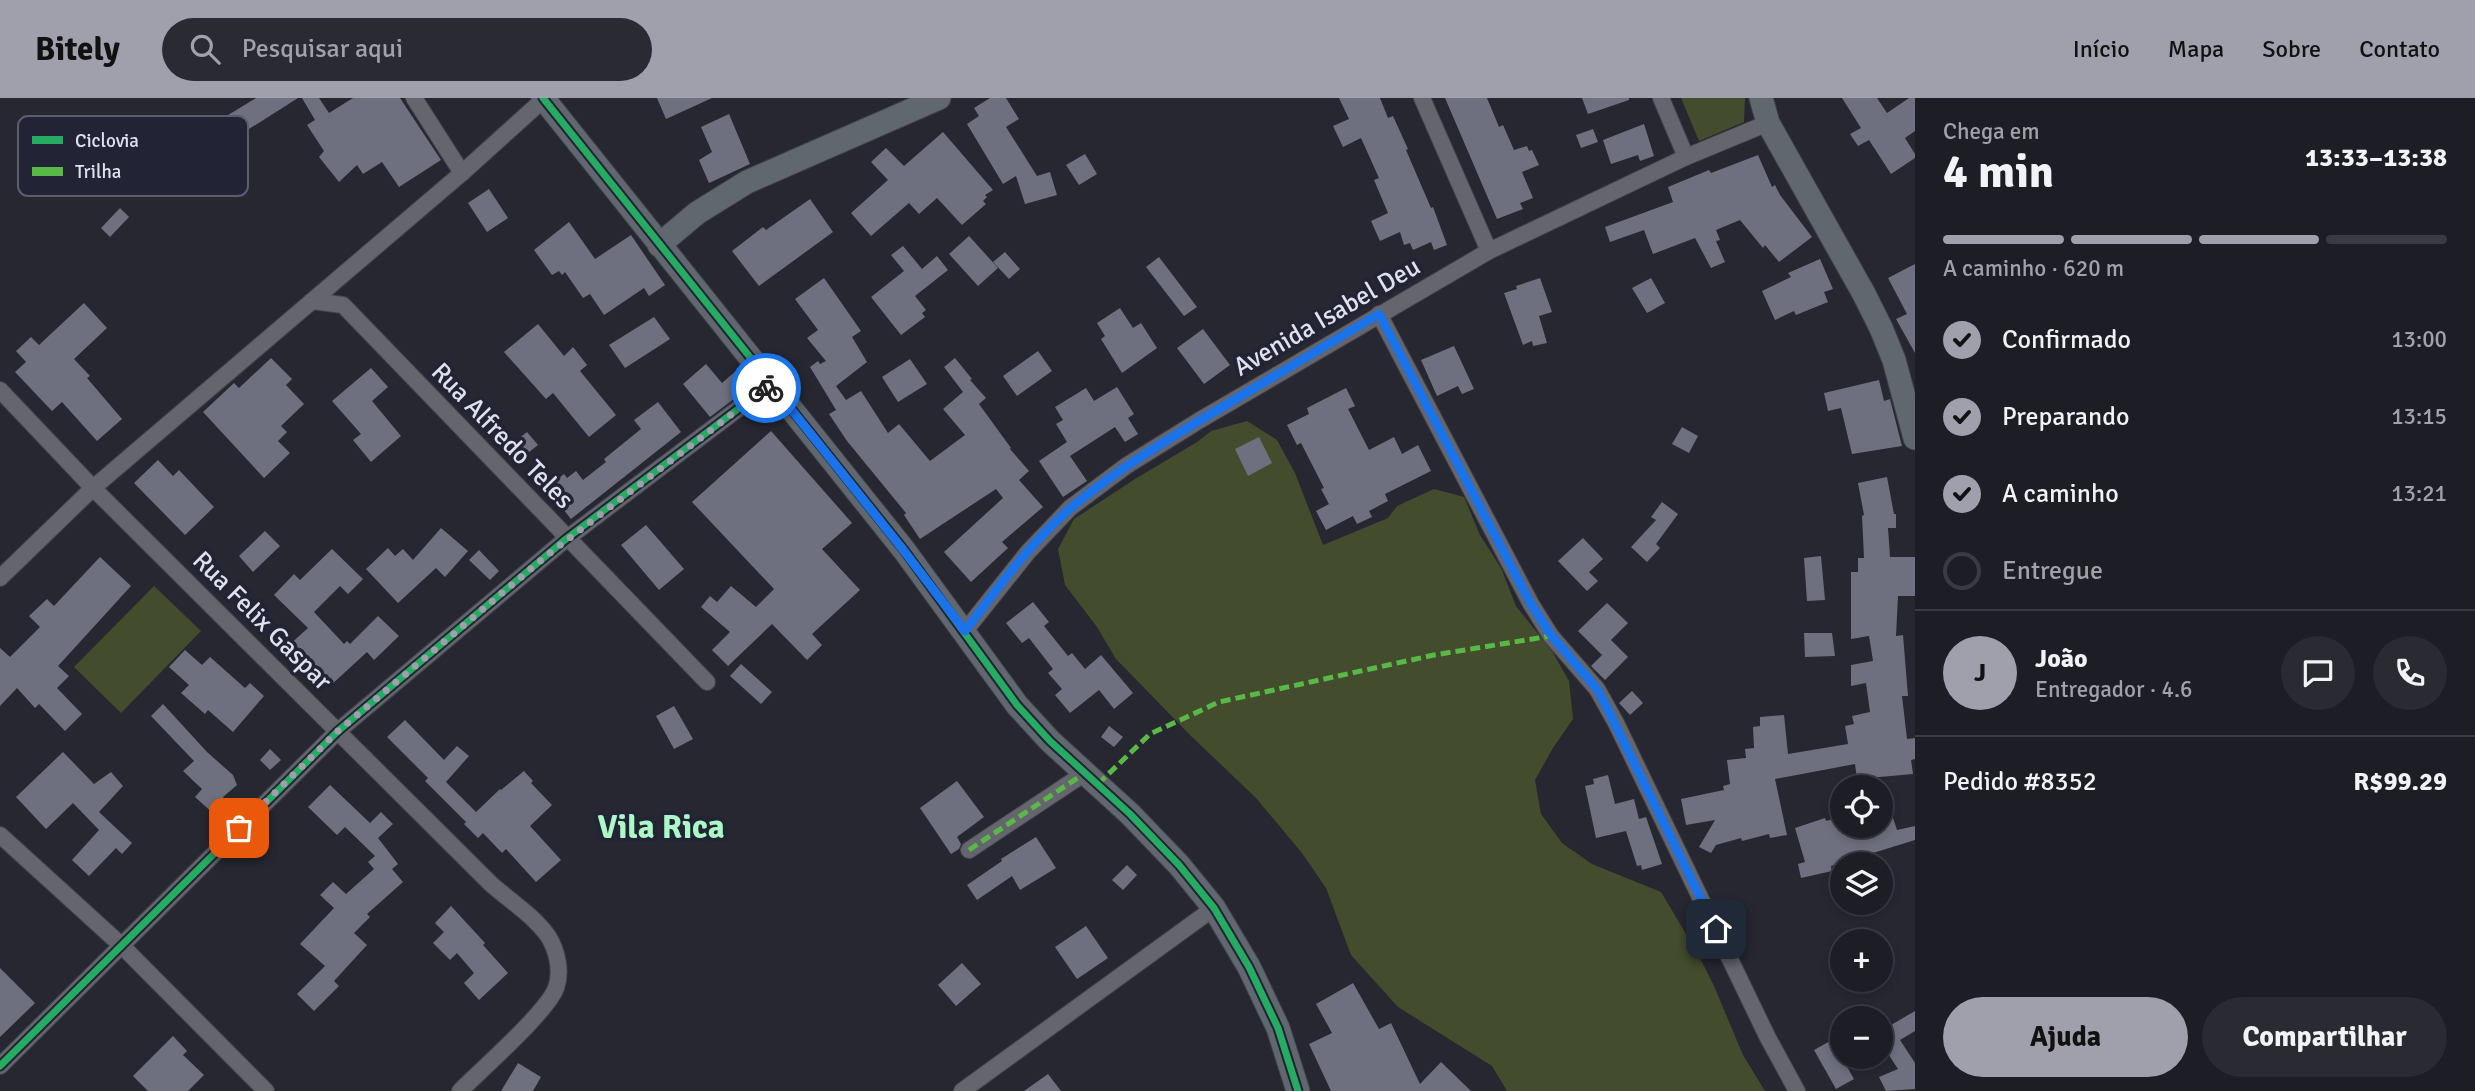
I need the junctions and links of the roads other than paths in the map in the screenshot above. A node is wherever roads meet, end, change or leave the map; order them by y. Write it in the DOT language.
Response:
graph roads {
  1 [pos="414,98"];
  2 [pos="544,98"];
  3 [pos="939,98"];
  4 [pos="1422,98"];
  5 [pos="1661,98"];
  6 [pos="1761,98"];
  7 [pos="1768,123"];
  8 [pos="1686,158"];
  9 [pos="462,173"];
  10 [pos="659,245"];
  11 [pos="1489,251"];
  12 [pos="312,301"];
  13 [pos="1379,314"];
  14 [pos="771,384"];
  15 [pos="0,390"];
  16 [pos="1915,438"];
  17 [pos="93,488"];
  18 [pos="566,539"];
  19 [pos="0,578"];
  20 [pos="965,631"];
  21 [pos="707,682"];
  22 [pos="338,731"];
  23 [pos="1085,773"];
  24 [pos="0,835"];
  25 [pos="969,850"];
  26 [pos="1214,908"];
  27 [pos="121,945"];
  28 [pos="0,1066"];
  29 [pos="266,1091"];
  30 [pos="460,1091"];
  31 [pos="962,1091"];
  32 [pos="1298,1091"];
  33 [pos="1797,1091"];
  1 -- 9 [label="street"];
  2 -- 9 [label="street"];
  2 -- 10 [label="street"];
  3 -- 10 [label="street"];
  4 -- 11 [label="street"];
  5 -- 8 [label="street"];
  6 -- 7 [label="street"];
  7 -- 8 [label="street, Avenida Isabel Deu"];
  7 -- 16 [label="street"];
  8 -- 11 [label="street, Avenida Isabel Deu"];
  9 -- 12 [label="street"];
  10 -- 14 [label="street"];
  11 -- 13 [label="street, Avenida Isabel Deu"];
  12 -- 17 [label="street"];
  12 -- 18 [label="street, Rua Alfredo Teles"];
  13 -- 20 [label="street, Avenida Isabel Deu"];
  13 -- 33 [label="street"];
  14 -- 18 [label="street"];
  14 -- 20 [label="street"];
  15 -- 17 [label="street, Rua Felix Gaspar"];
  17 -- 19 [label="street"];
  17 -- 22 [label="street, Rua Felix Gaspar"];
  18 -- 21 [label="street, Rua Alfredo Teles"];
  18 -- 22 [label="street"];
  20 -- 23 [label="street"];
  22 -- 27 [label="street"];
  22 -- 30 [label="street, Rua Felix Gaspar"];
  23 -- 25 [label="street"];
  23 -- 26 [label="street"];
  24 -- 27 [label="street"];
  26 -- 31 [label="street"];
  26 -- 32 [label="street"];
  27 -- 28 [label="street"];
  27 -- 29 [label="street"];
}
